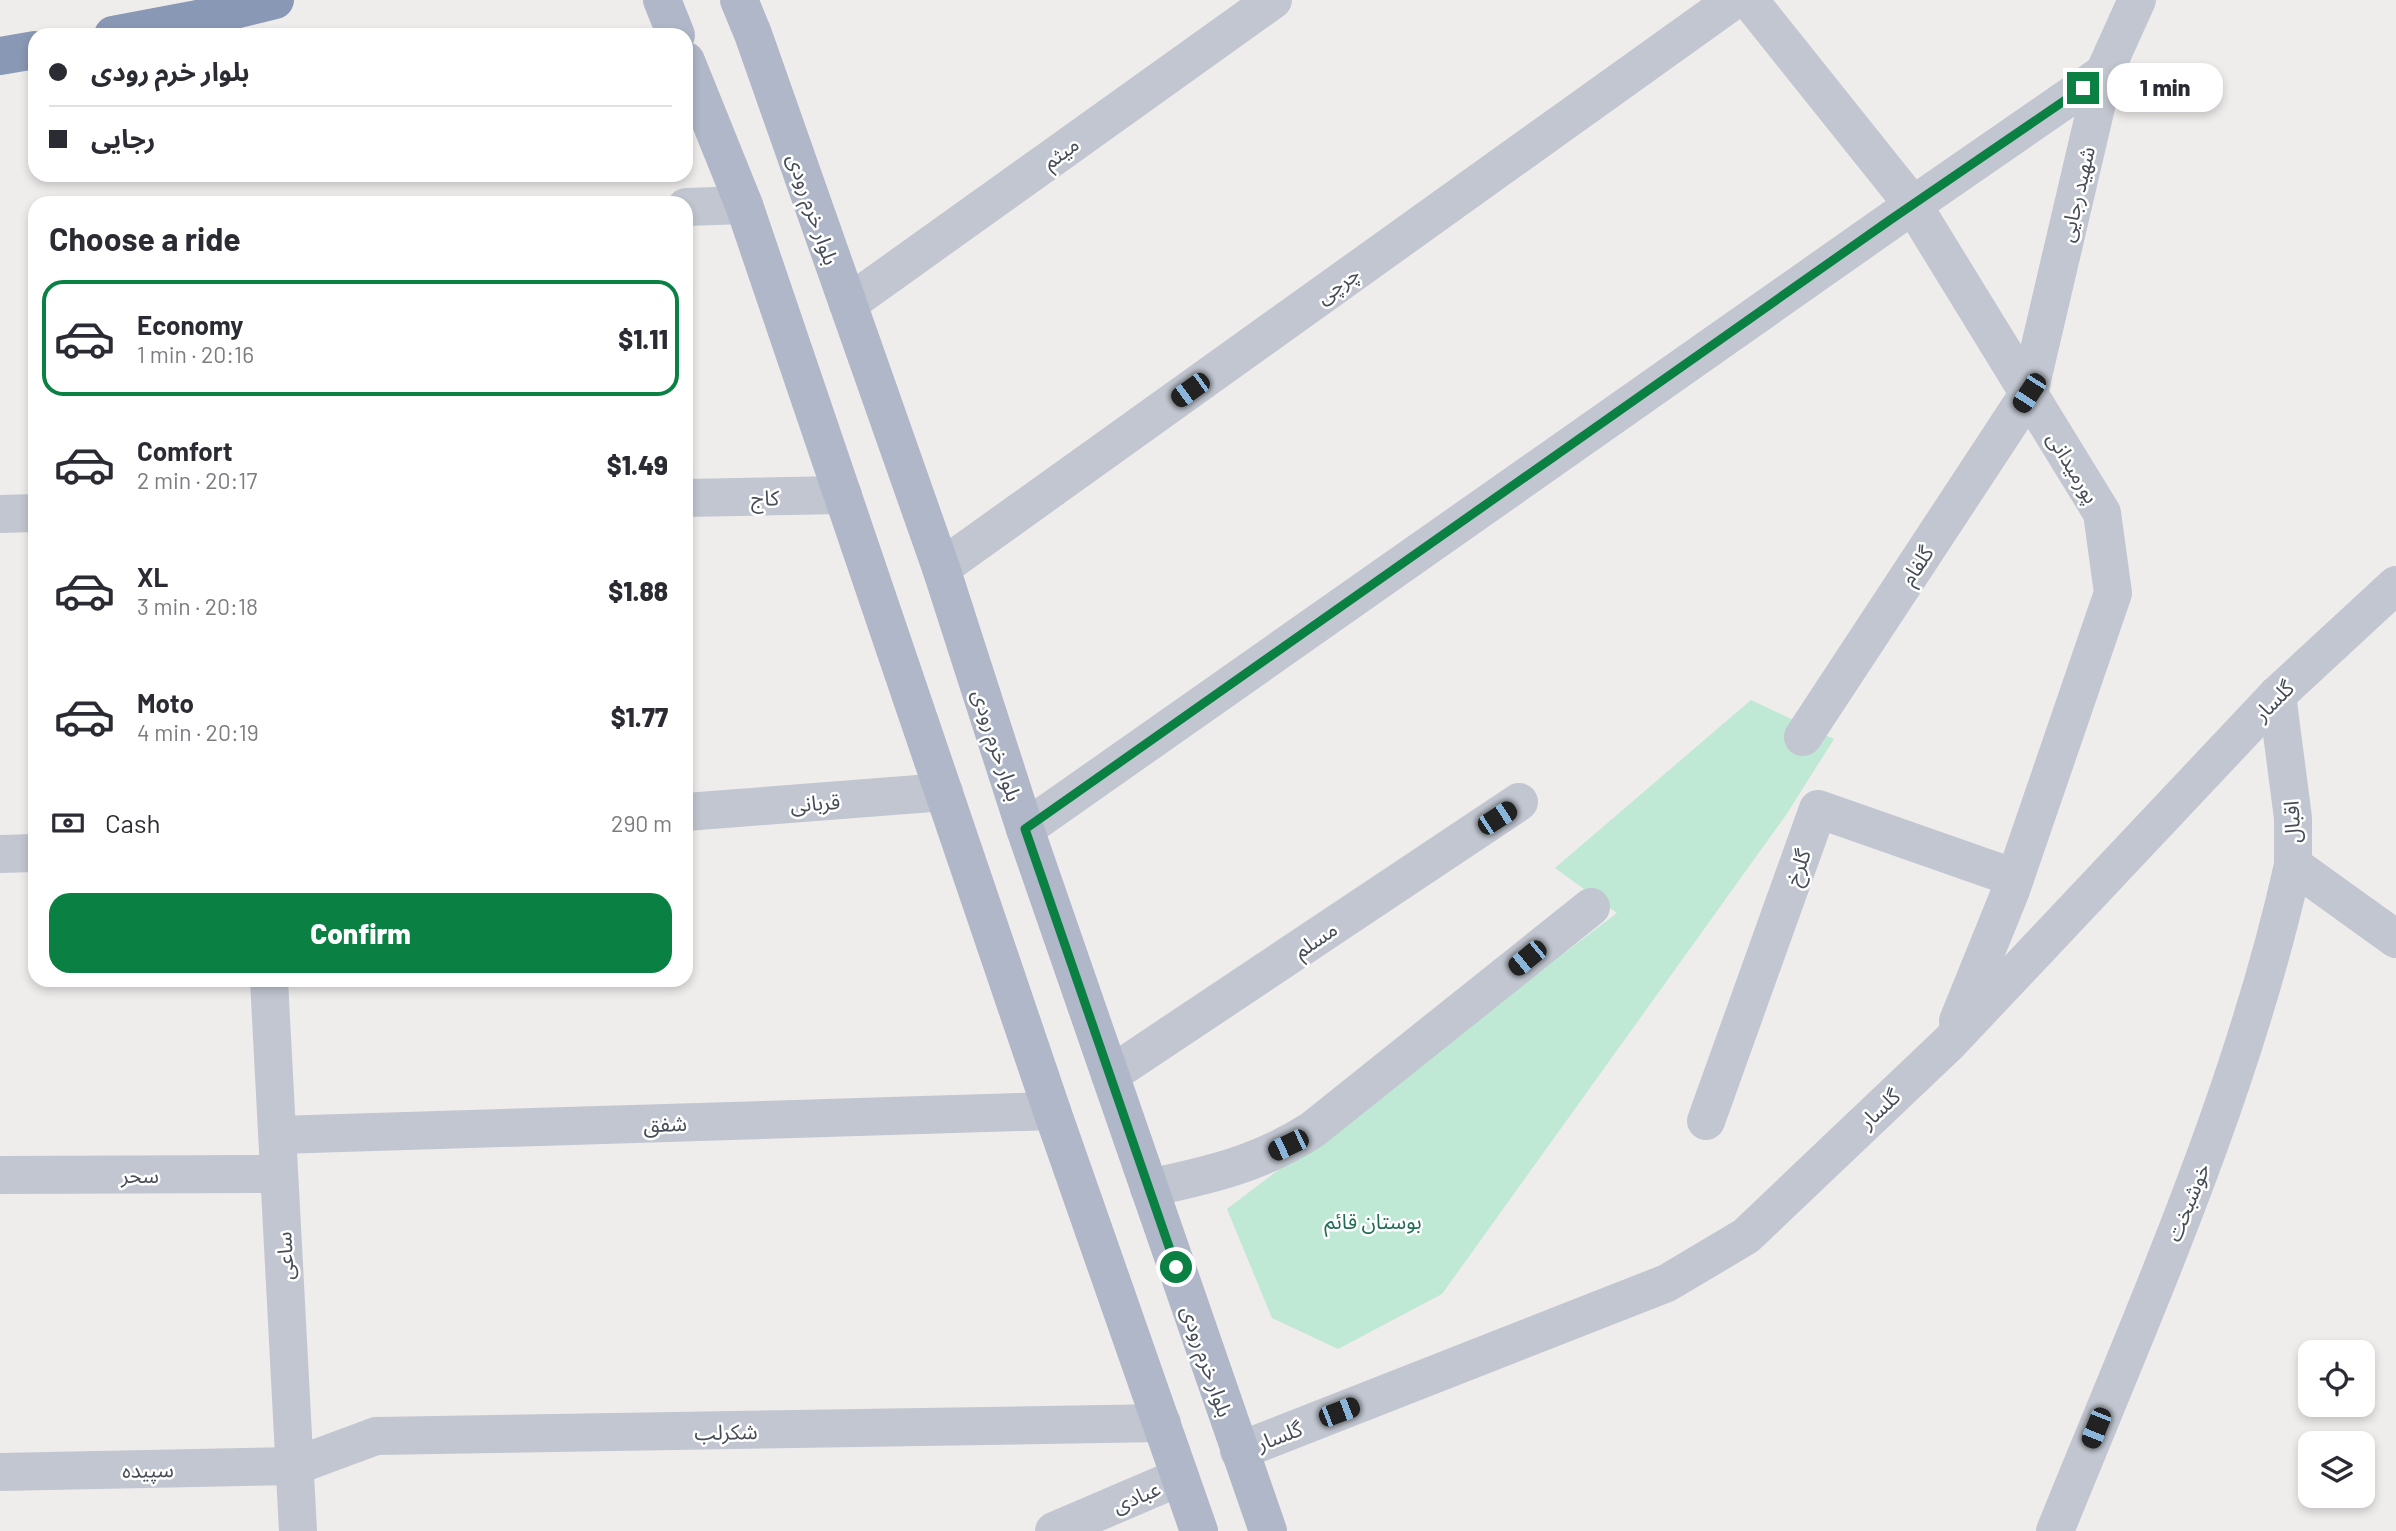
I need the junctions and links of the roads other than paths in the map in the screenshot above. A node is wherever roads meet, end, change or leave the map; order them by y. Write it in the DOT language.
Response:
graph roads {
  1 [pos="275,0"];
  2 [pos="662,0"];
  3 [pos="739,0"];
  4 [pos="1273,0"];
  5 [pos="1734,0"];
  6 [pos="1749,0"];
  7 [pos="2137,0"];
  8 [pos="196,10"];
  9 [pos="136,28"];
  10 [pos="673,28"];
  11 [pos="28,51"];
  12 [pos="0,56"];
  13 [pos="2104,73"];
  14 [pos="693,78"];
  15 [pos="744,205"];
  16 [pos="1913,205"];
  17 [pos="693,207"];
  18 [pos="848,304"];
  19 [pos="2029,393"];
  20 [pos="843,495"];
  21 [pos="693,498"];
  22 [pos="28,513"];
  23 [pos="0,514"];
  24 [pos="941,568"];
  25 [pos="2396,584"];
  26 [pos="2277,695"];
  27 [pos="1803,737"];
  28 [pos="944,792"];
  29 [pos="1519,803"];
  30 [pos="693,811"];
  31 [pos="1025,829"];
  32 [pos="28,853"];
  33 [pos="0,854"];
  34 [pos="2293,865"];
  35 [pos="2015,878"];
  36 [pos="1591,907"];
  37 [pos="2396,939"];
  38 [pos="270,987"];
  39 [pos="1949,1043"];
  40 [pos="1110,1075"];
  41 [pos="1052,1111"];
  42 [pos="1706,1121"];
  43 [pos="278,1135"];
  44 [pos="279,1174"];
  45 [pos="0,1175"];
  46 [pos="1149,1188"];
  47 [pos="1162,1423"];
  48 [pos="1239,1451"];
  49 [pos="295,1466"];
  50 [pos="0,1472"];
  51 [pos="1180,1477"];
  52 [pos="299,1531"];
  53 [pos="1054,1531"];
  54 [pos="1199,1531"];
  55 [pos="1268,1531"];
  56 [pos="2055,1531"];
  1 -- 8 [label="highway"];
  2 -- 10 [label="main road"];
  3 -- 18 [label="main road, بلوار خرم رودی"];
  4 -- 18 [label="street, میثم"];
  5 -- 24 [label="street, چرچی"];
  6 -- 16 [label="street, پورمیدانی"];
  7 -- 13 [label="street, شهید رجایی"];
  8 -- 9 [label="highway"];
  11 -- 12 [label="highway"];
  13 -- 16 [label="street"];
  13 -- 19 [label="street, شهید رجایی"];
  14 -- 15 [label="main road"];
  15 -- 17 [label="street"];
  15 -- 20 [label="main road"];
  16 -- 19 [label="street, پورمیدانی"];
  16 -- 31 [label="street"];
  18 -- 24 [label="main road, بلوار خرم رودی"];
  19 -- 27 [label="street, گلفام"];
  19 -- 35 [label="street, پورمیدانی"];
  20 -- 21 [label="street, کاج"];
  20 -- 28 [label="main road"];
  22 -- 23 [label="street"];
  24 -- 31 [label="main road, بلوار خرم رودی"];
  25 -- 26 [label="street, گلسار"];
  26 -- 34 [label="street, اقبال"];
  26 -- 39 [label="street, گلسار"];
  28 -- 30 [label="street, قربانی"];
  28 -- 41 [label="main road"];
  29 -- 40 [label="street, مسلم"];
  31 -- 40 [label="main road, بلوار خرم رودی"];
  32 -- 33 [label="street"];
  34 -- 37 [label="street, اقبال"];
  34 -- 56 [label="street, خوشبخت"];
  35 -- 39 [label="street, پورمیدانی"];
  35 -- 42 [label="street, گلرخ"];
  36 -- 46 [label="street"];
  38 -- 43 [label="street, ساعی"];
  39 -- 48 [label="street, گلسار"];
  40 -- 46 [label="main road, بلوار خرم رودی"];
  41 -- 43 [label="street, شفق"];
  41 -- 47 [label="main road"];
  43 -- 44 [label="street, ساعی"];
  44 -- 45 [label="street, سحر"];
  44 -- 49 [label="street, ساعی"];
  46 -- 48 [label="main road, بلوار خرم رودی"];
  47 -- 49 [label="street, شکرلب"];
  47 -- 51 [label="main road"];
  48 -- 55 [label="main road, بلوار خرم رودی"];
  49 -- 50 [label="street, سپیده"];
  49 -- 52 [label="street, ساعی"];
  51 -- 53 [label="street, عبادی"];
  51 -- 54 [label="main road"];
}
